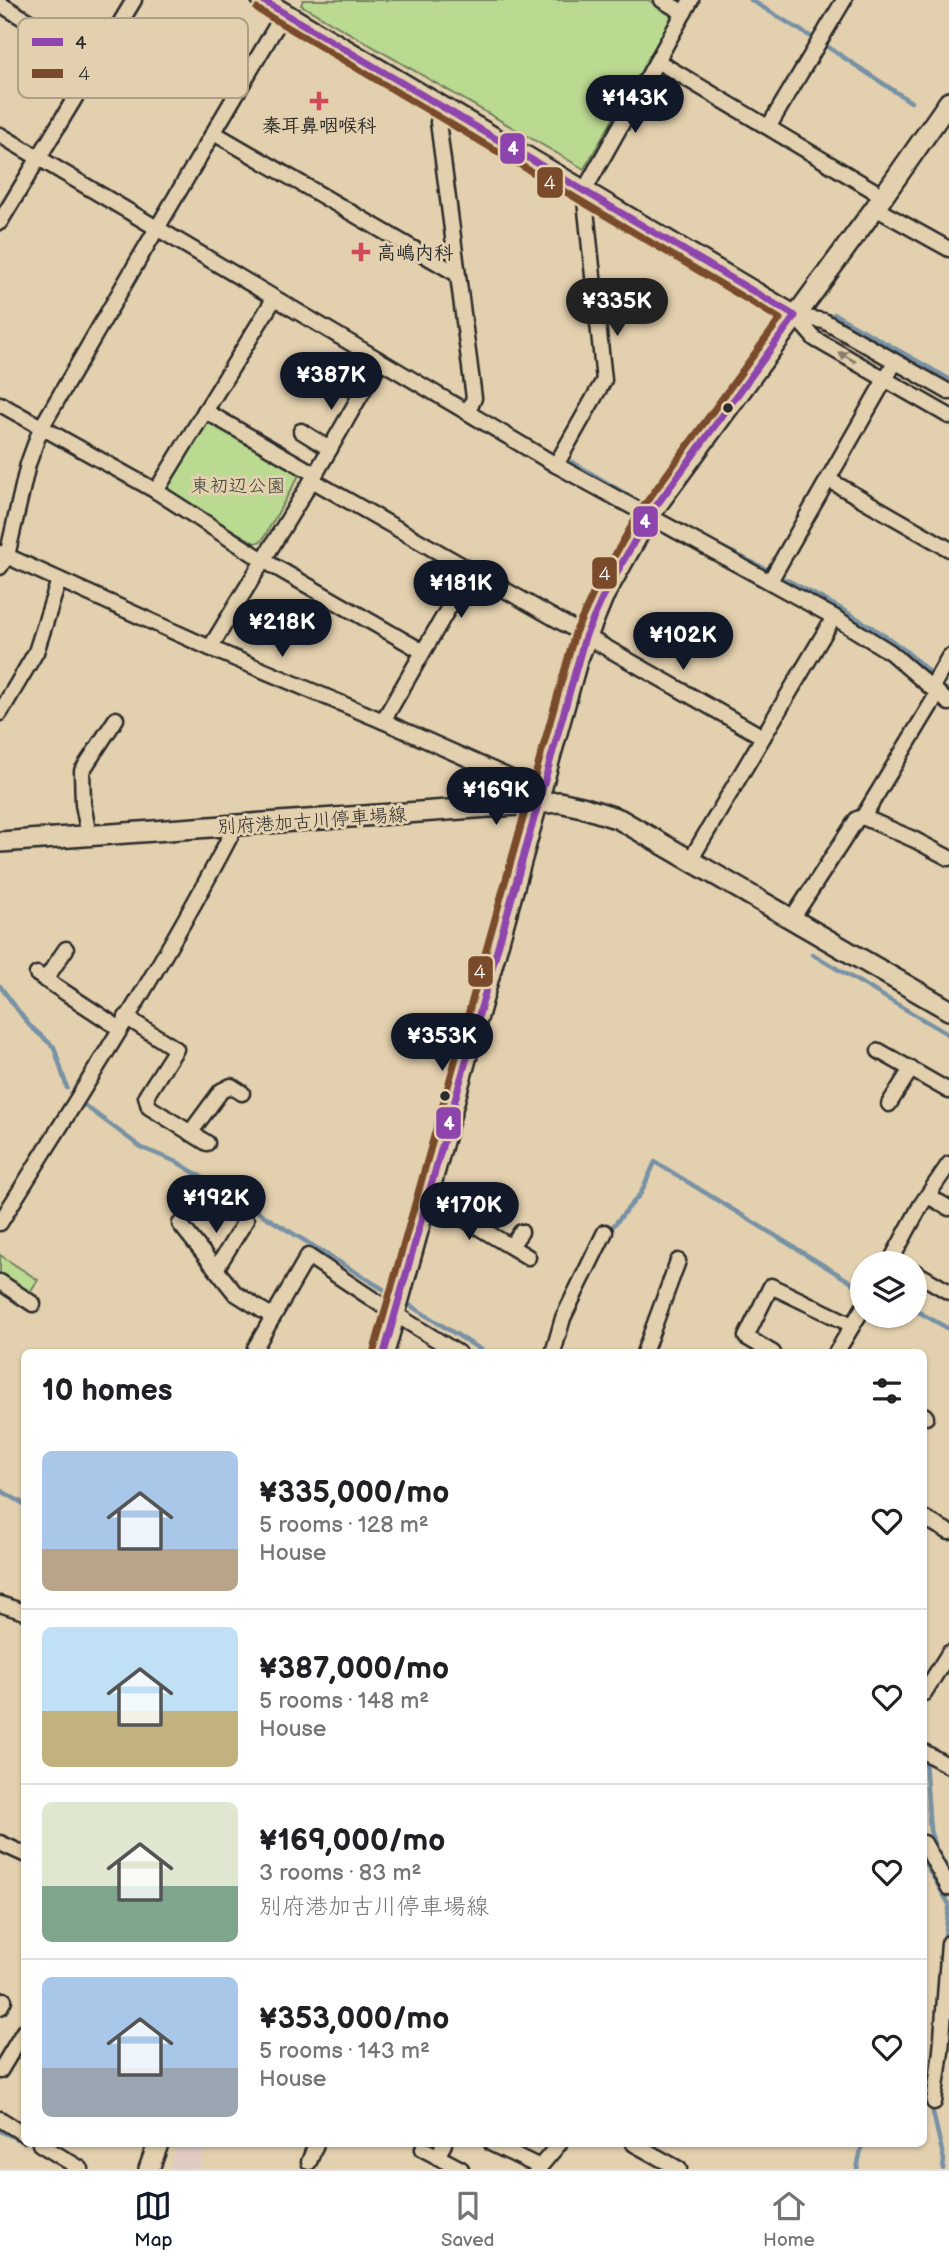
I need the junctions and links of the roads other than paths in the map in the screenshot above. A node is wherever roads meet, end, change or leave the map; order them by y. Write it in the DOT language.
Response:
graph roads {
  1 [pos="134,0"];
  2 [pos="262,0"];
  3 [pos="662,0"];
  4 [pos="844,0"];
  5 [pos="0,4"];
  6 [pos="687,6"];
  7 [pos="288,7"];
  8 [pos="23,18"];
  9 [pos="123,18"];
  10 [pos="657,61"];
  11 [pos="248,76"];
  12 [pos="75,98"];
  13 [pos="235,98"];
  14 [pos="949,102"];
  15 [pos="444,109"];
  16 [pos="769,126"];
  17 [pos="214,134"];
  18 [pos="0,135"];
  19 [pos="39,158"];
  20 [pos="584,191"];
  21 [pos="879,202"];
  22 [pos="0,222"];
  23 [pos="156,227"];
  24 [pos="949,248"];
  25 [pos="457,274"];
  26 [pos="274,299"];
  27 [pos="795,316"];
  28 [pos="380,361"];
  29 [pos="895,362"];
  30 [pos="885,379"];
  31 [pos="949,392"];
  32 [pos="0,404"];
  33 [pos="205,411"];
  34 [pos="468,412"];
  35 [pos="949,416"];
  36 [pos="41,428"];
  37 [pos="301,431"];
  38 [pos="330,449"];
  39 [pos="556,465"];
  40 [pos="314,477"];
  41 [pos="829,480"];
  42 [pos="156,491"];
  43 [pos="648,517"];
  44 [pos="949,549"];
  45 [pos="2,558"];
  46 [pos="263,561"];
  47 [pos="470,571"];
  48 [pos="60,580"];
  49 [pos="770,581"];
  50 [pos="834,617"];
  51 [pos="585,637"];
  52 [pos="210,648"];
  53 [pos="422,651"];
  54 [pos="949,657"];
  55 [pos="940,694"];
  56 [pos="0,713"];
  57 [pos="383,721"];
  58 [pos="115,728"];
  59 [pos="763,737"];
  60 [pos="538,803"];
  61 [pos="863,817"];
  62 [pos="236,825"];
  63 [pos="89,836"];
  64 [pos="0,842"];
  65 [pos="949,858"];
  66 [pos="691,859"];
  67 [pos="792,919"];
  68 [pos="66,949"];
  69 [pos="949,1010"];
  70 [pos="122,1023"];
  71 [pos="879,1051"];
  72 [pos="911,1069"];
  73 [pos="949,1091"];
  74 [pos="242,1093"];
  75 [pos="888,1104"];
  76 [pos="190,1133"];
  77 [pos="206,1143"];
  78 [pos="949,1164"];
  79 [pos="928,1196"];
  80 [pos="428,1197"];
  81 [pos="949,1208"];
  82 [pos="246,1220"];
  83 [pos="0,1223"];
  84 [pos="180,1224"];
  85 [pos="521,1232"];
  86 [pos="605,1232"];
  87 [pos="510,1246"];
  88 [pos="900,1251"];
  89 [pos="528,1257"];
  90 [pos="678,1261"];
  91 [pos="216,1269"];
  92 [pos="927,1279"];
  93 [pos="0,1282"];
  94 [pos="949,1293"];
  95 [pos="33,1304"];
  96 [pos="395,1314"];
  97 [pos="273,1317"];
  98 [pos="850,1324"];
  99 [pos="850,1328"];
  100 [pos="255,1348"];
  101 [pos="385,1349"];
  102 [pos="452,1349"];
  103 [pos="554,1349"];
  104 [pos="645,1349"];
  105 [pos="766,1349"];
  106 [pos="838,1349"];
  107 [pos="927,1520"];
  108 [pos="949,1532"];
  109 [pos="0,1605"];
  110 [pos="21,1611"];
  111 [pos="949,1653"];
  112 [pos="927,1688"];
  113 [pos="927,1754"];
  114 [pos="949,1766"];
  115 [pos="0,1843"];
  116 [pos="927,1848"];
  117 [pos="21,1853"];
  118 [pos="949,1888"];
  119 [pos="949,1943"];
  120 [pos="21,2036"];
  121 [pos="0,2071"];
  122 [pos="944,2073"];
  123 [pos="934,2102"];
  124 [pos="0,2119"];
  125 [pos="21,2132"];
  126 [pos="42,2147"];
  127 [pos="157,2147"];
  128 [pos="315,2147"];
  129 [pos="498,2147"];
  130 [pos="556,2147"];
  131 [pos="639,2147"];
  132 [pos="423,2149"];
  133 [pos="440,2150"];
  134 [pos="54,2161"];
  135 [pos="309,2162"];
  136 [pos="539,2168"];
  137 [pos="81,2169"];
  138 [pos="149,2169"];
  139 [pos="461,2169"];
  140 [pos="678,2169"];
  1 -- 9 [label="street"];
  2 -- 7 [label="street"];
  3 -- 6 [label="street"];
  4 -- 16 [label="street"];
  5 -- 8 [label="street"];
  6 -- 10 [label="street"];
  7 -- 11 [label="street"];
  7 -- 15 [label="street"];
  10 -- 16 [label="street"];
  10 -- 20 [label="street"];
  12 -- 19 [label="street"];
  13 -- 17 [label="street"];
  14 -- 21 [label="street"];
  15 -- 20 [label="street"];
  15 -- 25 [label="street"];
  16 -- 21 [label="street"];
  17 -- 23 [label="street"];
  17 -- 25 [label="street"];
  18 -- 19 [label="street"];
  19 -- 22 [label="street"];
  19 -- 23 [label="street"];
  20 -- 27 [label="street"];
  20 -- 39 [label="street"];
  21 -- 24 [label="street"];
  21 -- 27 [label="street"];
  23 -- 26 [label="street"];
  23 -- 36 [label="street"];
  25 -- 34 [label="street"];
  26 -- 28 [label="street"];
  26 -- 33 [label="street"];
  27 -- 29 [label="street"];
  30 -- 27 [label="street, one-way"];
  27 -- 43 [label="street"];
  28 -- 34 [label="street"];
  28 -- 38 [label="street"];
  29 -- 30 [label="street"];
  29 -- 31 [label="street"];
  30 -- 35 [label="street"];
  30 -- 41 [label="street"];
  32 -- 36 [label="street"];
  33 -- 40 [label="street"];
  33 -- 42 [label="street"];
  34 -- 39 [label="street"];
  36 -- 42 [label="street"];
  36 -- 45 [label="street"];
  37 -- 38 [label="street"];
  38 -- 40 [label="street"];
  39 -- 43 [label="street"];
  40 -- 46 [label="street"];
  40 -- 47 [label="street"];
  41 -- 44 [label="street"];
  41 -- 49 [label="street"];
  42 -- 46 [label="street"];
  43 -- 49 [label="street"];
  43 -- 51 [label="street"];
  45 -- 48 [label="street"];
  46 -- 52 [label="street"];
  46 -- 53 [label="street"];
  47 -- 51 [label="street"];
  47 -- 53 [label="street"];
  48 -- 52 [label="street"];
  48 -- 56 [label="street"];
  49 -- 50 [label="street"];
  50 -- 55 [label="street"];
  50 -- 59 [label="street"];
  51 -- 59 [label="street"];
  51 -- 60 [label="street"];
  52 -- 57 [label="street"];
  53 -- 57 [label="street"];
  54 -- 55 [label="street"];
  55 -- 61 [label="street"];
  57 -- 60 [label="street"];
  58 -- 63 [label="street"];
  59 -- 66 [label="street"];
  60 -- 62 [label="street, 別府港加古川停車場線"];
  60 -- 66 [label="street, 別府港加古川停車場線"];
  60 -- 80 [label="street"];
  61 -- 65 [label="street"];
  61 -- 67 [label="street"];
  62 -- 63 [label="street, 別府港加古川停車場線"];
  62 -- 70 [label="street"];
  63 -- 64 [label="street, 別府港加古川停車場線"];
  66 -- 67 [label="street, 別府港加古川停車場線"];
  67 -- 69 [label="street, 別府港加古川停車場線"];
  68 -- 70 [label="street"];
  70 -- 76 [label="street"];
  70 -- 83 [label="street"];
  71 -- 72 [label="street"];
  72 -- 73 [label="street"];
  72 -- 75 [label="street"];
  74 -- 76 [label="street"];
  76 -- 77 [label="street"];
  78 -- 79 [label="street"];
  79 -- 81 [label="street"];
  79 -- 88 [label="street"];
  80 -- 87 [label="street"];
  80 -- 96 [label="street"];
  82 -- 91 [label="street"];
  84 -- 91 [label="street"];
  85 -- 87 [label="street"];
  86 -- 103 [label="street"];
  87 -- 89 [label="street"];
  90 -- 104 [label="street"];
  91 -- 97 [label="street"];
  92 -- 94 [label="street"];
  93 -- 95 [label="street"];
  96 -- 97 [label="street"];
  96 -- 101 [label="street"];
  96 -- 102 [label="street"];
  97 -- 100 [label="street"];
  98 -- 105 [label="street"];
  99 -- 106 [label="street"];
  107 -- 108 [label="street"];
  109 -- 110 [label="street"];
  111 -- 112 [label="street"];
  113 -- 114 [label="street"];
  115 -- 117 [label="street"];
  116 -- 118 [label="street"];
  119 -- 122 [label="street"];
  120 -- 121 [label="street"];
  122 -- 123 [label="street"];
  124 -- 125 [label="street"];
  126 -- 134 [label="street"];
  127 -- 138 [label="street"];
  128 -- 135 [label="street"];
  129 -- 136 [label="street"];
  130 -- 136 [label="street"];
  131 -- 140 [label="street"];
  132 -- 133 [label="street"];
  133 -- 139 [label="street"];
  134 -- 137 [label="street"];
}
